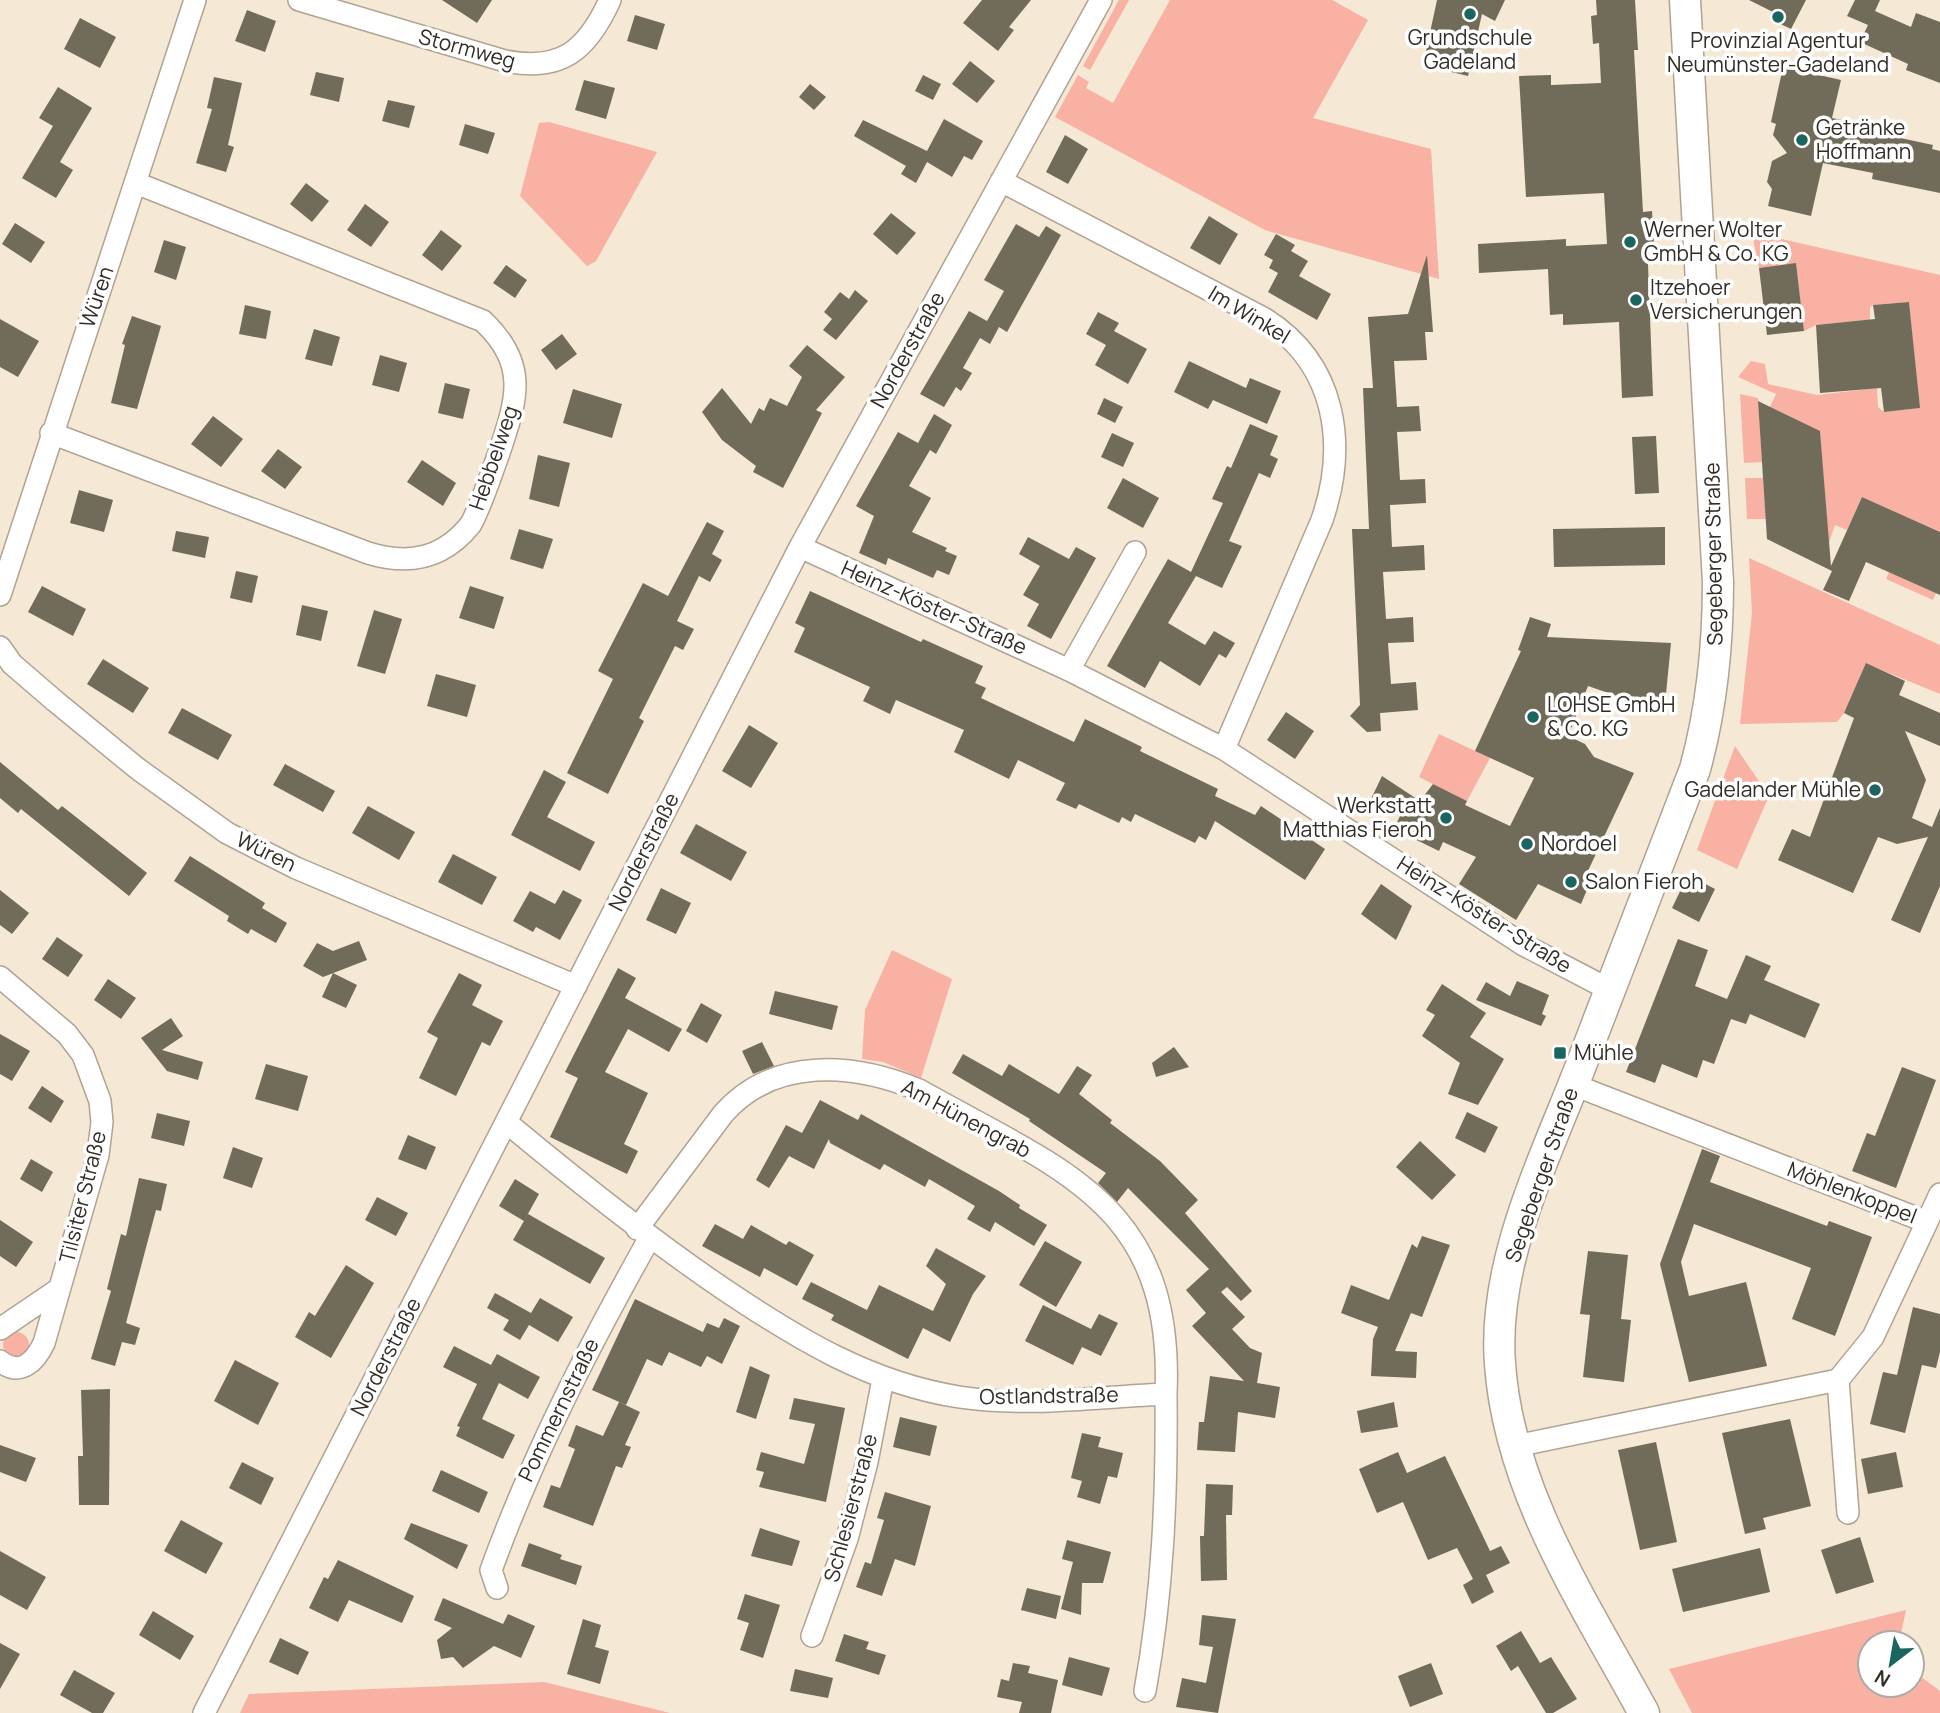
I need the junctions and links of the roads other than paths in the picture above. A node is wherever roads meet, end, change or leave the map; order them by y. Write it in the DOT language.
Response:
graph roads {
  1 [pos="195,0"];
  2 [pos="299,0"];
  3 [pos="610,0"];
  4 [pos="1101,0"];
  5 [pos="1685,0"];
  6 [pos="1001,181"];
  7 [pos="136,183"];
  8 [pos="51,433"];
  9 [pos="800,547"];
  10 [pos="1135,552"];
  11 [pos="0,595"];
  12 [pos="0,647"];
  13 [pos="1069,670"];
  14 [pos="1224,749"];
  15 [pos="0,977"];
  16 [pos="576,986"];
  17 [pos="1610,990"];
  18 [pos="1574,1084"];
  19 [pos="506,1122"];
  20 [pos="1940,1194"];
  21 [pos="1927,1222"];
  22 [pos="643,1234"];
  23 [pos="59,1289"];
  24 [pos="0,1329"];
  25 [pos="0,1361"];
  26 [pos="883,1379"];
  27 [pos="1838,1380"];
  28 [pos="1166,1394"];
  29 [pos="1516,1446"];
  30 [pos="1847,1513"];
  31 [pos="497,1588"];
  32 [pos="812,1636"];
  33 [pos="1145,1691"];
  34 [pos="204,1713"];
  35 [pos="1644,1713"];
  1 -- 7 [label="street, Würen"];
  2 -- 3 [label="street, Stormweg"];
  4 -- 6 [label="street, Norderstraße"];
  5 -- 17 [label="main road, Segeberger Straße"];
  6 -- 9 [label="street, Norderstraße"];
  6 -- 14 [label="street, Im Winkel"];
  7 -- 8 [label="street, Würen"];
  7 -- 8 [label="street, Hebbelweg"];
  8 -- 11 [label="street, Würen"];
  9 -- 13 [label="street, Heinz-Köster-Straße"];
  9 -- 16 [label="street, Norderstraße"];
  10 -- 13 [label="street"];
  12 -- 16 [label="street, Würen"];
  13 -- 14 [label="street, Heinz-Köster-Straße"];
  14 -- 17 [label="street, Heinz-Köster-Straße"];
  15 -- 23 [label="street, Tilsiter Straße"];
  16 -- 19 [label="street, Norderstraße"];
  17 -- 18 [label="main road, Segeberger Straße"];
  18 -- 21 [label="street, Möhlenkoppel"];
  18 -- 29 [label="main road, Segeberger Straße"];
  19 -- 22 [label="street, Ostlandstraße"];
  19 -- 34 [label="street, Norderstraße"];
  20 -- 21 [label="street"];
  21 -- 27 [label="street, Möhlenkoppel"];
  22 -- 26 [label="street, Ostlandstraße"];
  22 -- 28 [label="street, Am Hünengrab"];
  22 -- 31 [label="street, Pommernstraße"];
  23 -- 24 [label="street, Tilsiter Straße"];
  23 -- 25 [label="street, Tilsiter Straße"];
  26 -- 28 [label="street, Ostlandstraße"];
  26 -- 32 [label="street, Schlesierstraße"];
  27 -- 29 [label="street"];
  27 -- 30 [label="street"];
  28 -- 33 [label="street"];
  29 -- 35 [label="main road, Segeberger Straße"];
}
